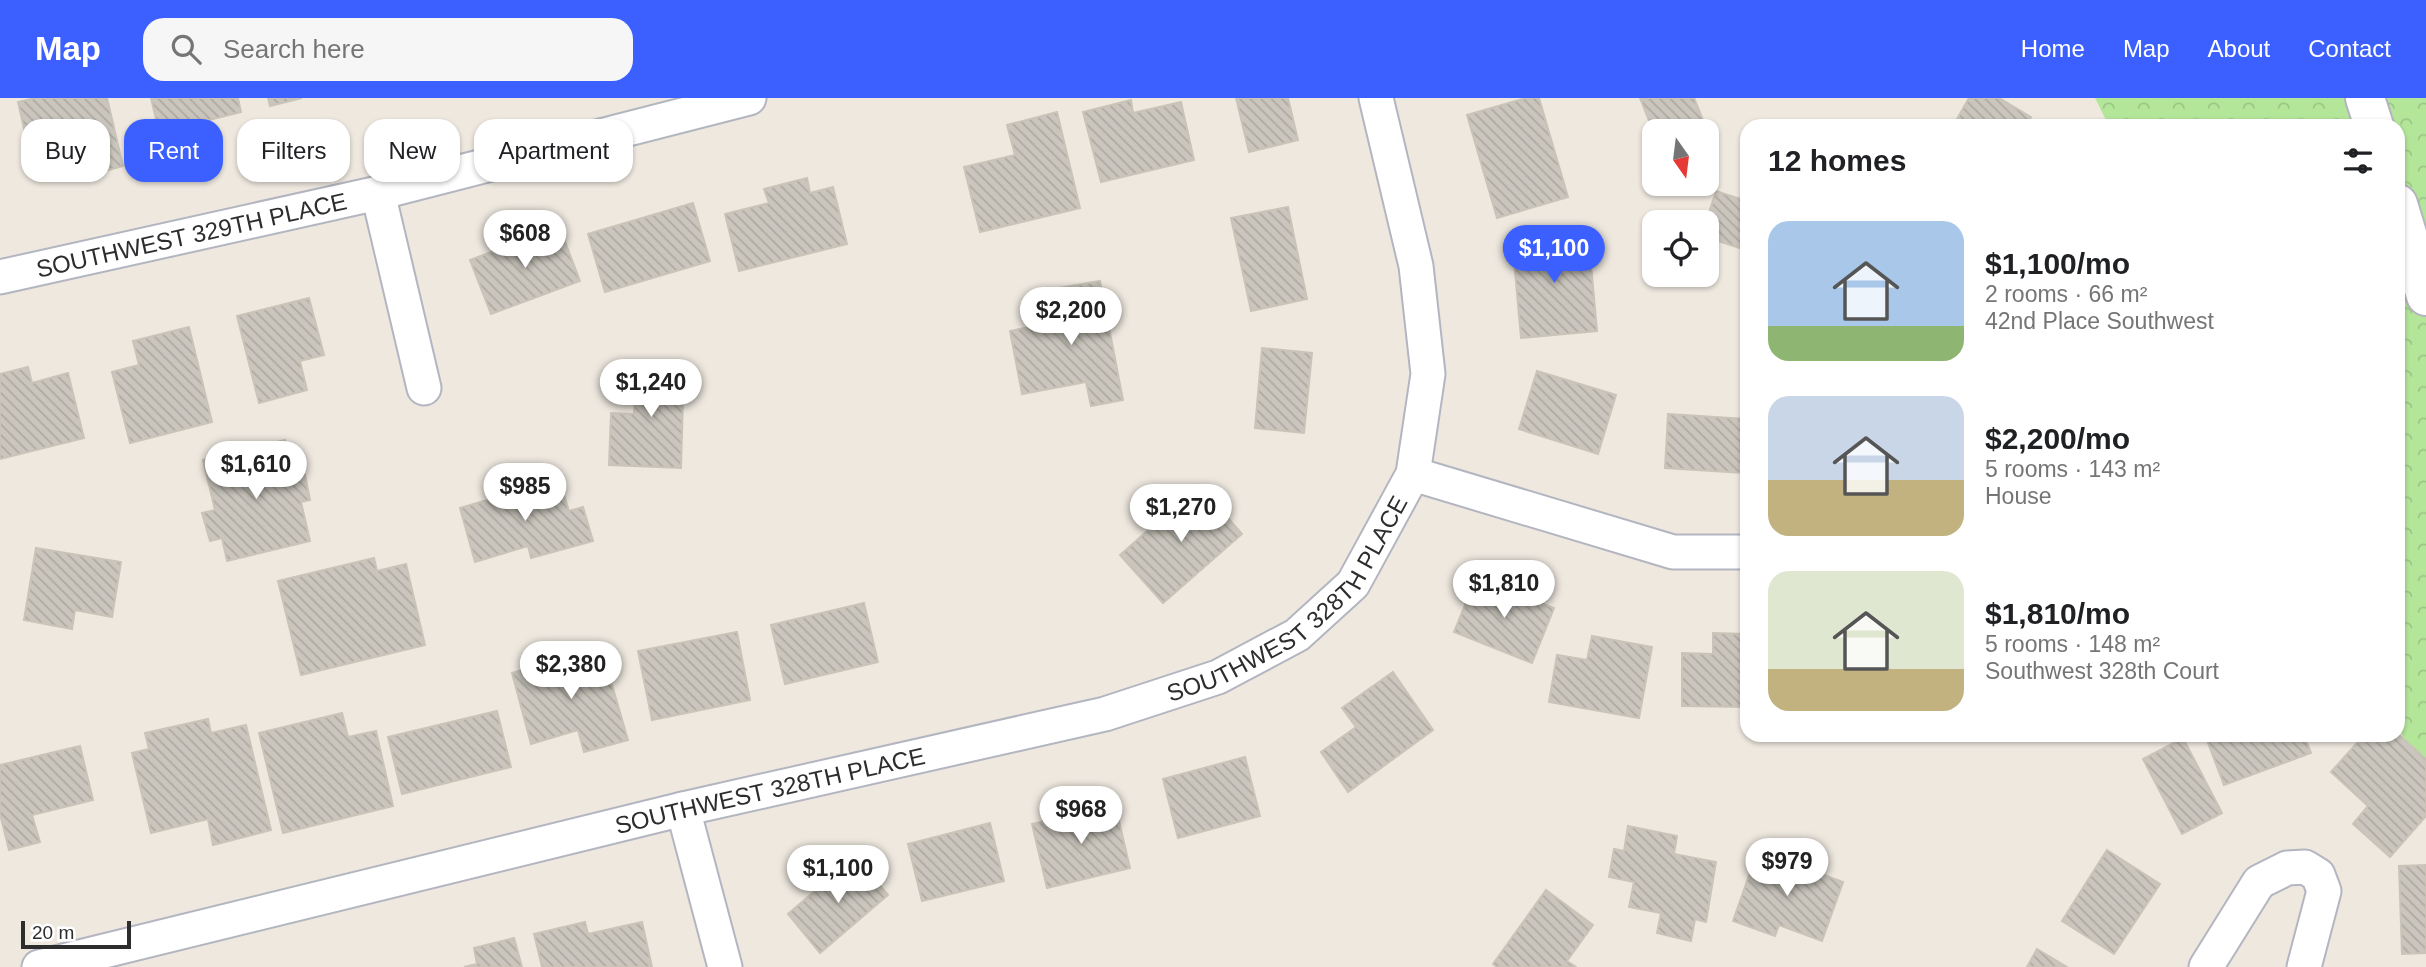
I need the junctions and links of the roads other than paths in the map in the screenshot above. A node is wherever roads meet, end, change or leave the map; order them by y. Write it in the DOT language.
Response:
graph roads {
  1 [pos="749,98"];
  2 [pos="1376,98"];
  3 [pos="2365,98"];
  4 [pos="2372,119"];
  5 [pos="378,193"];
  6 [pos="2405,227"];
  7 [pos="0,277"];
  8 [pos="2426,296"];
  9 [pos="424,388"];
  10 [pos="1413,474"];
  11 [pos="1740,553"];
  12 [pos="683,809"];
  13 [pos="39,967"];
  14 [pos="725,967"];
  15 [pos="2206,967"];
  16 [pos="2304,967"];
  1 -- 5 [label="street, SOUTHWEST 329TH PLACE"];
  2 -- 10 [label="street, SOUTHWEST 328TH PLACE"];
  3 -- 4 [label="main road"];
  5 -- 7 [label="street, SOUTHWEST 329TH PLACE"];
  5 -- 9 [label="street"];
  6 -- 8 [label="main road"];
  10 -- 11 [label="street"];
  10 -- 12 [label="street, SOUTHWEST 328TH PLACE"];
  12 -- 13 [label="street, SOUTHWEST 328TH PLACE"];
  12 -- 14 [label="street"];
  15 -- 16 [label="street"];
}
